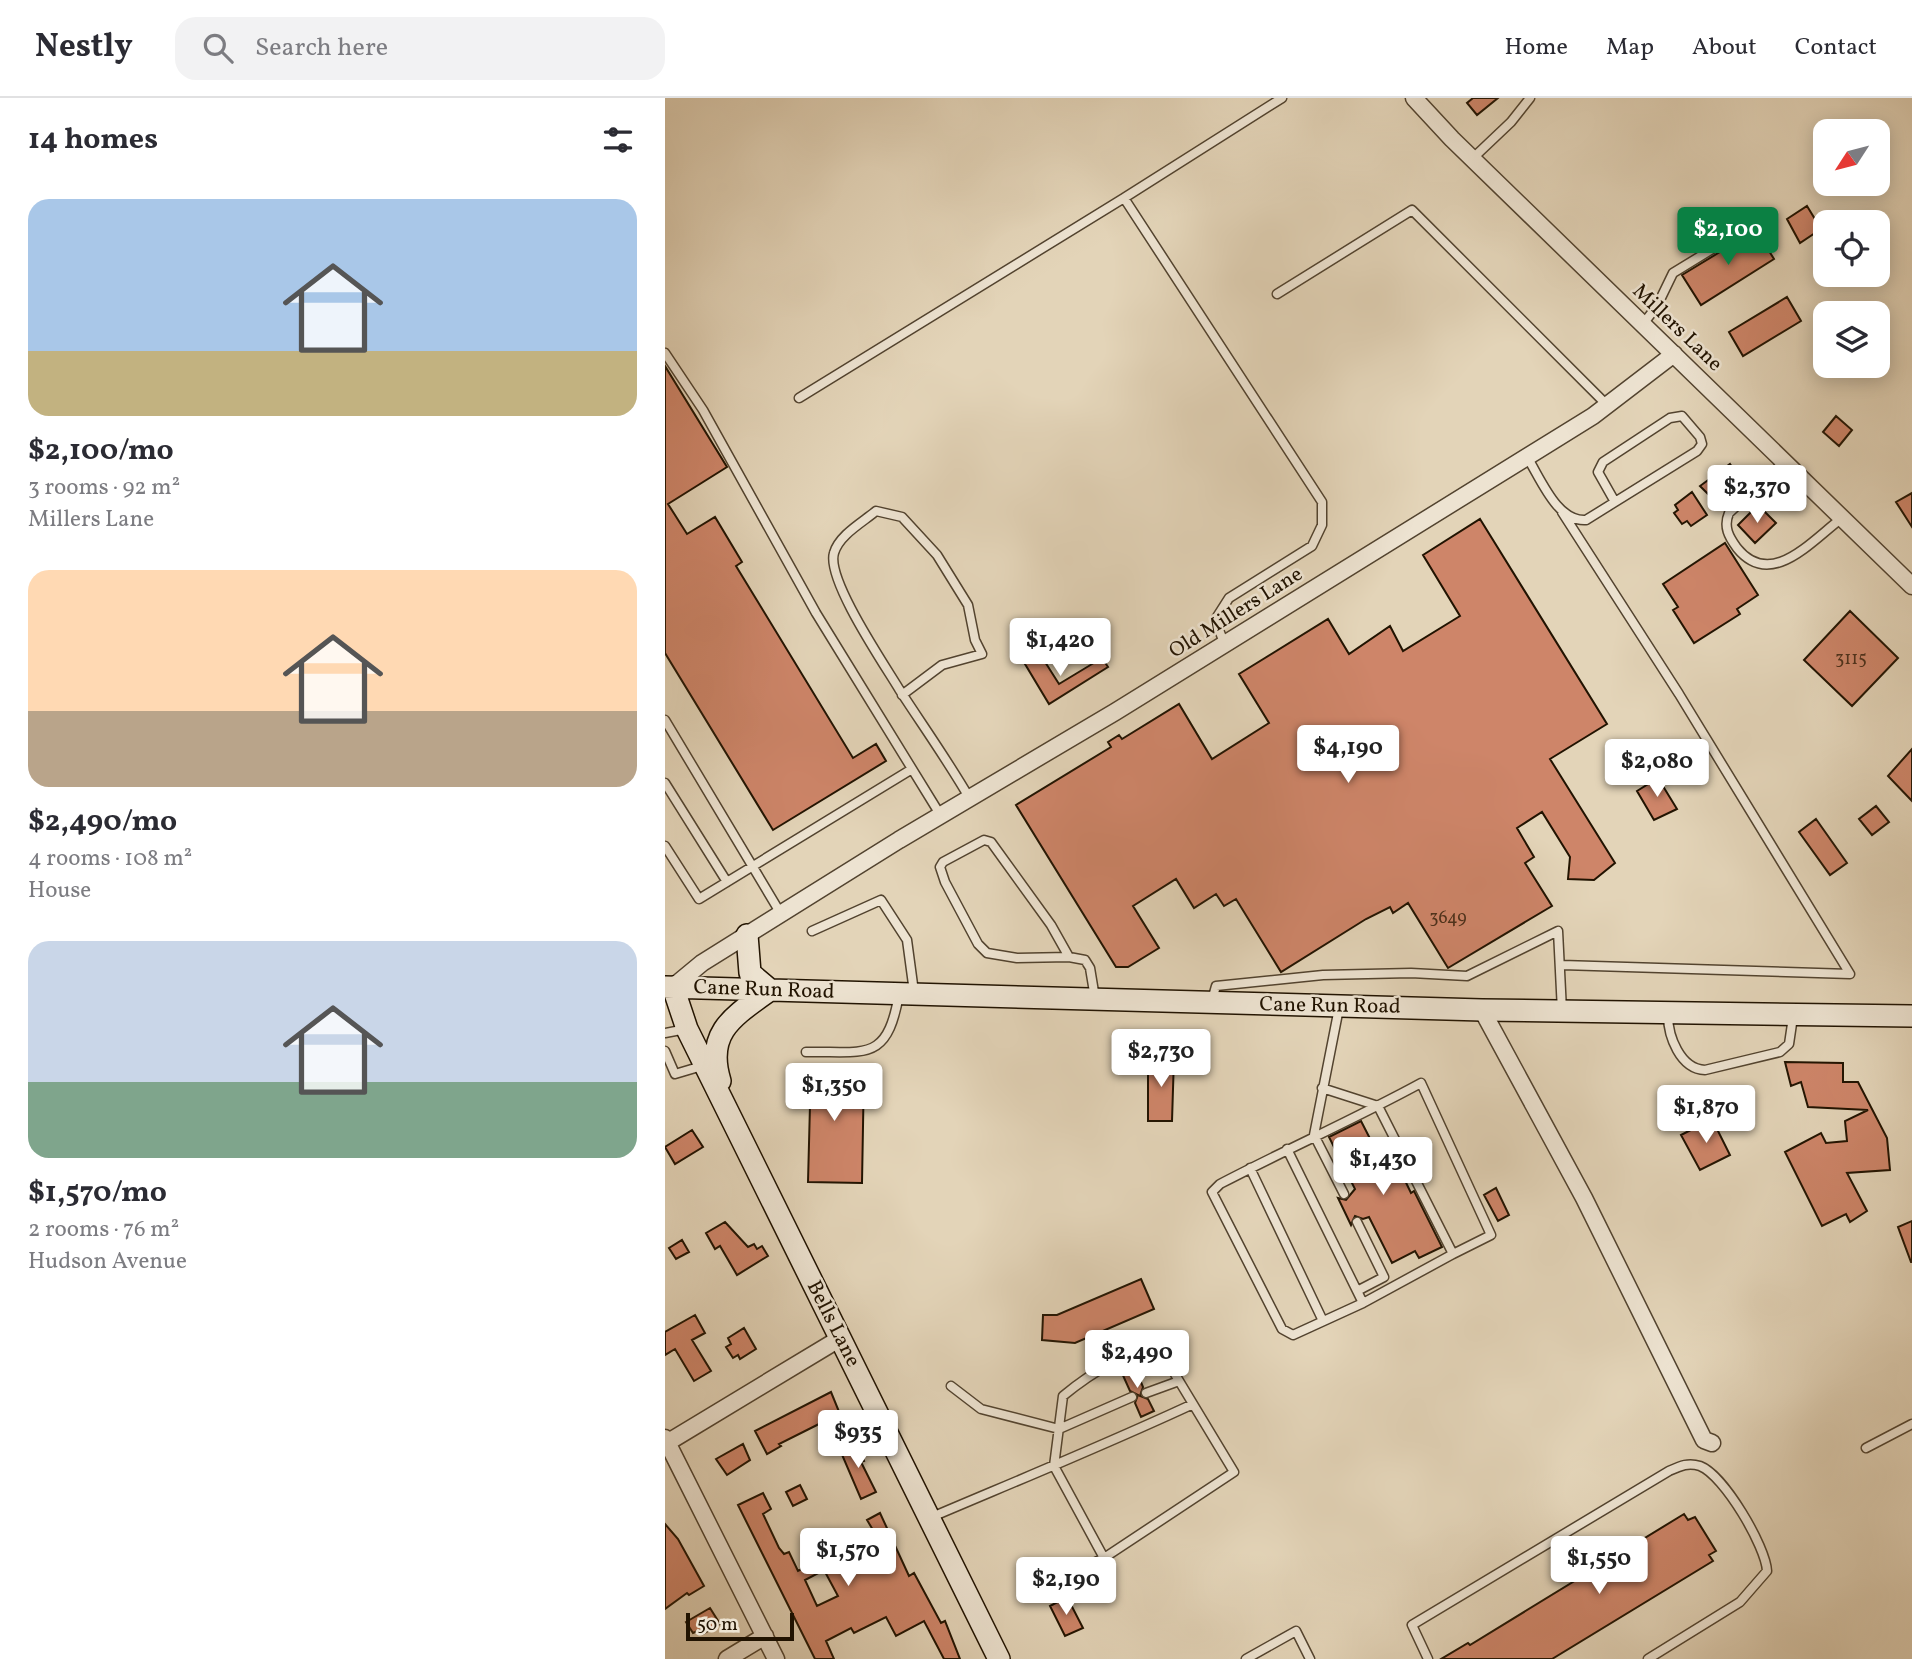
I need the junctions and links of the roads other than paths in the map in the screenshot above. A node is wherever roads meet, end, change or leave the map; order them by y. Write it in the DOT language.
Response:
graph roads {
  1 [pos="1282,98"];
  2 [pos="1414,98"];
  3 [pos="1530,98"];
  4 [pos="1472,159"];
  5 [pos="1124,198"];
  6 [pos="1766,216"];
  7 [pos="1277,294"];
  8 [pos="1643,324"];
  9 [pos="665,354"];
  10 [pos="1674,354"];
  11 [pos="799,398"];
  12 [pos="1608,405"];
  13 [pos="1527,457"];
  14 [pos="1784,462"];
  15 [pos="1615,502"];
  16 [pos="1562,512"];
  17 [pos="1842,518"];
  18 [pos="1912,586"];
  19 [pos="1225,645"];
  20 [pos="902,695"];
  21 [pos="665,720"];
  22 [pos="912,769"];
  23 [pos="665,783"];
  24 [pos="970,799"];
  25 [pos="941,816"];
  26 [pos="665,846"];
  27 [pos="753,867"];
  28 [pos="727,883"];
  29 [pos="781,914"];
  30 [pos="812,931"];
  31 [pos="747,935"];
  32 [pos="1069,957"];
  33 [pos="1562,965"];
  34 [pos="669,987"];
  35 [pos="770,990"];
  36 [pos="907,995"];
  37 [pos="1095,1000"];
  38 [pos="1212,1003"];
  39 [pos="1340,1006"];
  40 [pos="1482,1010"];
  41 [pos="1562,1011"];
  42 [pos="1668,1012"];
  43 [pos="1793,1014"];
  44 [pos="1912,1016"];
  45 [pos="687,1029"];
  46 [pos="665,1033"];
  47 [pos="665,1051"];
  48 [pos="806,1052"];
  49 [pos="705,1065"];
  50 [pos="1322,1088"];
  51 [pos="1378,1106"];
  52 [pos="731,1120"];
  53 [pos="1314,1135"];
  54 [pos="1287,1149"];
  55 [pos="1250,1168"];
  56 [pos="1344,1194"];
  57 [pos="1357,1222"];
  58 [pos="1453,1254"];
  59 [pos="1357,1292"];
  60 [pos="1363,1303"];
  61 [pos="1323,1321"];
  62 [pos="839,1339"];
  63 [pos="1179,1381"];
  64 [pos="951,1387"];
  65 [pos="1146,1392"];
  66 [pos="1132,1396"];
  67 [pos="1193,1404"];
  68 [pos="1912,1424"];
  69 [pos="1059,1429"];
  70 [pos="666,1441"];
  71 [pos="1712,1443"];
  72 [pos="1866,1448"];
  73 [pos="1054,1466"];
  74 [pos="929,1518"];
  75 [pos="1104,1558"];
  76 [pos="1048,1585"];
  77 [pos="765,1636"];
  78 [pos="727,1659"];
  79 [pos="776,1659"];
  80 [pos="999,1659"];
  81 [pos="1247,1659"];
  82 [pos="1310,1659"];
  83 [pos="1428,1659"];
  84 [pos="1648,1659"];
  1 -- 5 [label="lane"];
  2 -- 4 [label="street, Millers Lane"];
  3 -- 4 [label="lane"];
  4 -- 8 [label="street, Millers Lane"];
  5 -- 11 [label="lane"];
  5 -- 19 [label="lane"];
  6 -- 8 [label="lane"];
  7 -- 12 [label="lane"];
  8 -- 10 [label="street, Millers Lane"];
  9 -- 22 [label="lane"];
  10 -- 12 [label="street, Old Millers Lane"];
  10 -- 14 [label="street, Millers Lane"];
  12 -- 13 [label="street, Old Millers Lane"];
  13 -- 16 [label="lane"];
  13 -- 19 [label="street, Old Millers Lane"];
  14 -- 17 [label="street, Millers Lane"];
  14 -- 17 [label="lane"];
  15 -- 15 [label="lane"];
  15 -- 16 [label="lane"];
  16 -- 33 [label="lane"];
  17 -- 18 [label="street, Millers Lane"];
  19 -- 24 [label="street, Old Millers Lane"];
  20 -- 20 [label="lane"];
  20 -- 24 [label="lane"];
  21 -- 27 [label="lane"];
  22 -- 25 [label="lane"];
  22 -- 27 [label="lane"];
  23 -- 28 [label="lane"];
  24 -- 25 [label="street, Old Millers Lane"];
  25 -- 29 [label="street, Old Millers Lane"];
  26 -- 28 [label="lane"];
  27 -- 28 [label="lane"];
  27 -- 29 [label="lane"];
  29 -- 31 [label="street, Old Millers Lane"];
  30 -- 36 [label="lane"];
  31 -- 34 [label="street, Old Millers Lane"];
  31 -- 35 [label="main road"];
  32 -- 32 [label="lane"];
  32 -- 37 [label="lane"];
  33 -- 38 [label="lane"];
  33 -- 41 [label="lane"];
  34 -- 35 [label="main road, Cane Run Road"];
  34 -- 45 [label="main road, Bells Lane"];
  35 -- 36 [label="main road, Cane Run Road"];
  35 -- 52 [label="main road"];
  36 -- 37 [label="main road, Cane Run Road"];
  36 -- 48 [label="lane"];
  37 -- 38 [label="main road, Cane Run Road"];
  38 -- 39 [label="main road, Cane Run Road"];
  39 -- 40 [label="main road, Cane Run Road"];
  39 -- 50 [label="lane"];
  40 -- 41 [label="main road, Cane Run Road"];
  40 -- 71 [label="street"];
  41 -- 42 [label="main road, Cane Run Road"];
  42 -- 43 [label="main road, Cane Run Road"];
  42 -- 43 [label="lane"];
  43 -- 44 [label="main road, Cane Run Road"];
  45 -- 46 [label="lane"];
  45 -- 49 [label="main road, Bells Lane"];
  47 -- 49 [label="lane"];
  49 -- 52 [label="main road, Bells Lane"];
  50 -- 51 [label="lane"];
  50 -- 53 [label="lane"];
  51 -- 53 [label="lane"];
  51 -- 58 [label="lane"];
  51 -- 58 [label="lane"];
  52 -- 62 [label="main road, Bells Lane"];
  53 -- 54 [label="lane"];
  53 -- 56 [label="lane"];
  54 -- 55 [label="lane"];
  54 -- 59 [label="lane"];
  55 -- 61 [label="lane"];
  55 -- 61 [label="lane"];
  57 -- 59 [label="lane"];
  58 -- 60 [label="lane"];
  59 -- 60 [label="lane"];
  60 -- 61 [label="lane"];
  62 -- 70 [label="street"];
  62 -- 74 [label="main road, Bells Lane"];
  63 -- 65 [label="lane"];
  63 -- 67 [label="lane"];
  63 -- 69 [label="lane"];
  64 -- 69 [label="lane"];
  66 -- 69 [label="lane"];
  67 -- 73 [label="lane"];
  67 -- 75 [label="lane"];
  68 -- 72 [label="lane"];
  69 -- 73 [label="lane"];
  70 -- 77 [label="street"];
  73 -- 74 [label="lane"];
  73 -- 75 [label="lane"];
  74 -- 80 [label="main road, Bells Lane"];
  75 -- 76 [label="lane"];
  77 -- 78 [label="street"];
  77 -- 79 [label="street"];
  81 -- 82 [label="lane"];
  83 -- 84 [label="lane"];
}
